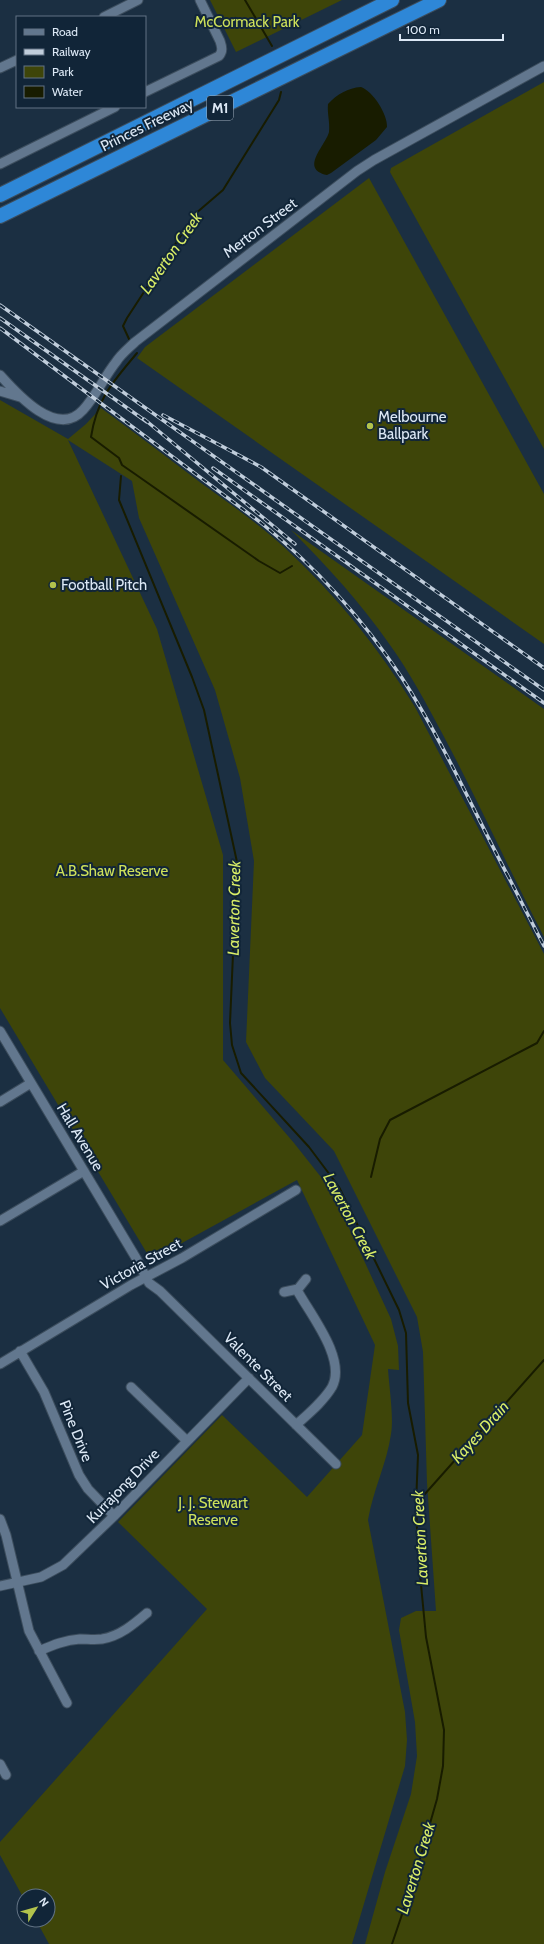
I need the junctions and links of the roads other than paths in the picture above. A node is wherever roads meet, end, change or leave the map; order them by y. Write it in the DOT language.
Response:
graph roads {
  1 [pos="200,0"];
  2 [pos="392,0"];
  3 [pos="439,0"];
  4 [pos="134,1"];
  5 [pos="106,16"];
  6 [pos="16,60"];
  7 [pos="544,66"];
  8 [pos="0,68"];
  9 [pos="146,92"];
  10 [pos="113,108"];
  11 [pos="0,164"];
  12 [pos="0,195"];
  13 [pos="0,216"];
  14 [pos="1,377"];
  15 [pos="0,389"];
  16 [pos="22,398"];
  17 [pos="0,1031"];
  18 [pos="32,1083"];
  19 [pos="0,1102"];
  20 [pos="84,1171"];
  21 [pos="296,1190"];
  22 [pos="0,1222"];
  23 [pos="147,1276"];
  24 [pos="306,1279"];
  25 [pos="297,1290"];
  26 [pos="284,1292"];
  27 [pos="20,1351"];
  28 [pos="0,1364"];
  29 [pos="249,1378"];
  30 [pos="131,1387"];
  31 [pos="296,1425"];
  32 [pos="187,1441"];
  33 [pos="336,1464"];
  34 [pos="114,1516"];
  35 [pos="0,1519"];
  36 [pos="18,1582"];
  37 [pos="0,1586"];
  38 [pos="147,1613"];
  39 [pos="39,1652"];
  40 [pos="67,1703"];
  41 [pos="0,1764"];
  42 [pos="6,1775"];
  1 -- 9 [label="street"];
  2 -- 12 [label="highway, Princes Freeway / M1"];
  3 -- 13 [label="highway, Princes Freeway / M1"];
  4 -- 5 [label="street"];
  6 -- 8 [label="street"];
  7 -- 16 [label="street, Merton Street"];
  10 -- 11 [label="street"];
  14 -- 15 [label="street"];
  14 -- 16 [label="street, Merton Street"];
  15 -- 16 [label="street, Merton Street"];
  17 -- 18 [label="street, Hall Avenue"];
  18 -- 19 [label="street"];
  18 -- 20 [label="street, Hall Avenue"];
  20 -- 22 [label="street"];
  20 -- 23 [label="street, Hall Avenue"];
  21 -- 23 [label="street, Victoria Street"];
  23 -- 27 [label="street, Victoria Street"];
  23 -- 29 [label="street, Valente Street"];
  24 -- 25 [label="street"];
  25 -- 26 [label="street"];
  25 -- 31 [label="street"];
  27 -- 28 [label="street, Victoria Street"];
  27 -- 34 [label="street, Pine Drive"];
  29 -- 31 [label="street, Valente Street"];
  29 -- 32 [label="street, Kurrajong Drive"];
  30 -- 32 [label="street"];
  31 -- 33 [label="street, Valente Street"];
  32 -- 34 [label="street, Kurrajong Drive"];
  34 -- 36 [label="street, Kurrajong Drive"];
  35 -- 36 [label="street"];
  36 -- 37 [label="street, Kurrajong Drive"];
  36 -- 39 [label="street"];
  38 -- 39 [label="street"];
  39 -- 40 [label="street"];
  41 -- 42 [label="street"];
}
